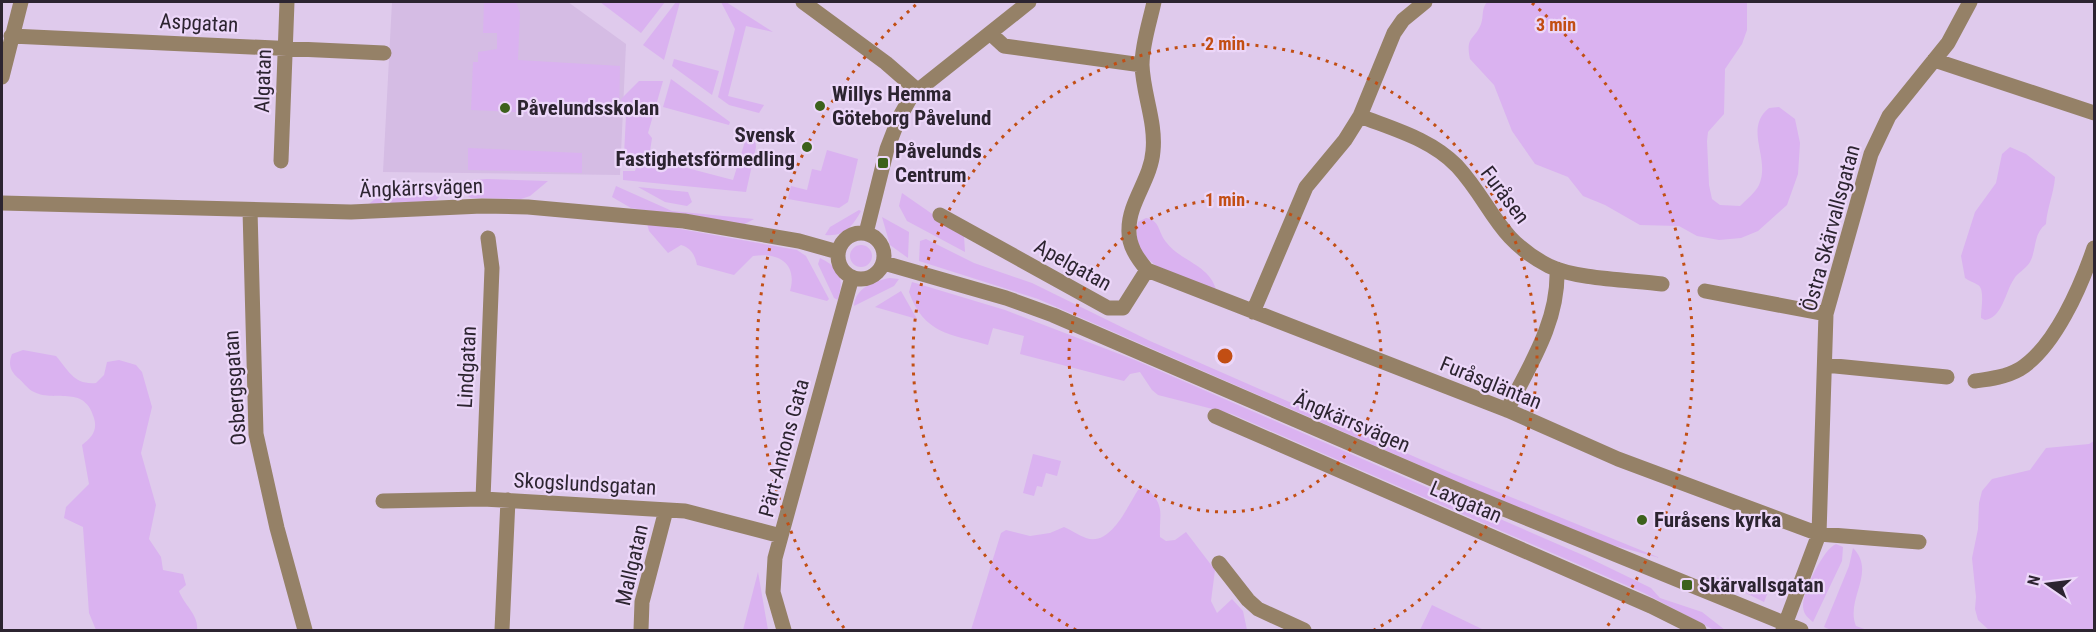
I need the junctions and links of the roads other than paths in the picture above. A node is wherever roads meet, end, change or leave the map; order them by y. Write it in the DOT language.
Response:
graph roads {
  1 [pos="21,2"];
  2 [pos="287,2"];
  3 [pos="803,2"];
  4 [pos="1029,2"];
  5 [pos="1154,2"];
  6 [pos="1425,2"];
  7 [pos="1970,2"];
  8 [pos="991,34"];
  9 [pos="11,36"];
  10 [pos="285,48"];
  11 [pos="384,53"];
  12 [pos="1934,60"];
  13 [pos="1142,64"];
  14 [pos="2,69"];
  15 [pos="917,90"];
  16 [pos="2094,112"];
  17 [pos="1360,116"];
  18 [pos="281,161"];
  19 [pos="2,203"];
  20 [pos="250,210"];
  21 [pos="940,215"];
  22 [pos="866,233"];
  23 [pos="488,238"];
  24 [pos="2094,248"];
  25 [pos="838,252"];
  26 [pos="884,263"];
  27 [pos="1557,269"];
  28 [pos="1147,270"];
  29 [pos="852,277"];
  30 [pos="1662,284"];
  31 [pos="1705,291"];
  32 [pos="1252,312"];
  33 [pos="1826,314"];
  34 [pos="1825,365"];
  35 [pos="1947,377"];
  36 [pos="1975,381"];
  37 [pos="1507,410"];
  38 [pos="1215,416"];
  39 [pos="483,499"];
  40 [pos="508,500"];
  41 [pos="383,501"];
  42 [pos="666,510"];
  43 [pos="1819,534"];
  44 [pos="782,536"];
  45 [pos="1919,542"];
  46 [pos="1219,563"];
  47 [pos="1785,627"];
  48 [pos="305,630"];
  49 [pos="502,630"];
  50 [pos="641,630"];
  51 [pos="784,630"];
  52 [pos="1304,630"];
  53 [pos="1699,630"];
  54 [pos="1801,630"];
  1 -- 9 [label="street"];
  2 -- 10 [label="street, Algatan"];
  3 -- 15 [label="street"];
  4 -- 8 [label="street"];
  5 -- 13 [label="street, Apelgatan"];
  6 -- 17 [label="street"];
  7 -- 12 [label="street, Östra Skärvallsgatan"];
  8 -- 13 [label="street"];
  8 -- 15 [label="street"];
  9 -- 10 [label="street, Aspgatan"];
  9 -- 14 [label="street"];
  10 -- 11 [label="street, Aspgatan"];
  10 -- 18 [label="street, Algatan"];
  12 -- 16 [label="street"];
  12 -- 33 [label="street, Östra Skärvallsgatan"];
  13 -- 28 [label="street, Apelgatan"];
  15 -- 22 [label="street"];
  17 -- 27 [label="street, Furåsen"];
  17 -- 32 [label="street"];
  19 -- 20 [label="street, Ängkärrsvägen"];
  20 -- 25 [label="street, Ängkärrsvägen"];
  20 -- 48 [label="street, Osbergsgatan"];
  21 -- 28 [label="street, Apelgatan"];
  22 -- 25 [label="street"];
  22 -- 26 [label="street"];
  23 -- 39 [label="street, Lindgatan"];
  24 -- 36 [label="street"];
  25 -- 29 [label="street"];
  26 -- 29 [label="street"];
  26 -- 47 [label="street, Ängkärrsvägen"];
  27 -- 30 [label="street, Furåsen"];
  27 -- 37 [label="street"];
  28 -- 32 [label="street, Furåsgläntan"];
  29 -- 44 [label="street, Pärt-Antons Gata"];
  31 -- 33 [label="street"];
  32 -- 37 [label="street, Furåsgläntan"];
  33 -- 34 [label="street, Östra Skärvallsgatan"];
  34 -- 35 [label="street"];
  34 -- 43 [label="street, Östra Skärvallsgatan"];
  37 -- 43 [label="street, Furåsgläntan"];
  38 -- 53 [label="street, Laxgatan"];
  39 -- 40 [label="street, Skogslundsgatan"];
  39 -- 41 [label="street, Skogslundsgatan"];
  40 -- 42 [label="street, Skogslundsgatan"];
  40 -- 49 [label="street"];
  42 -- 44 [label="street, Skogslundsgatan"];
  42 -- 50 [label="street, Mallgatan"];
  43 -- 45 [label="street"];
  43 -- 47 [label="street, Östra Skärvallsgatan"];
  44 -- 51 [label="street, Pärt-Antons Gata"];
  46 -- 52 [label="street"];
  47 -- 54 [label="street, Ängkärrsvägen"];
}
